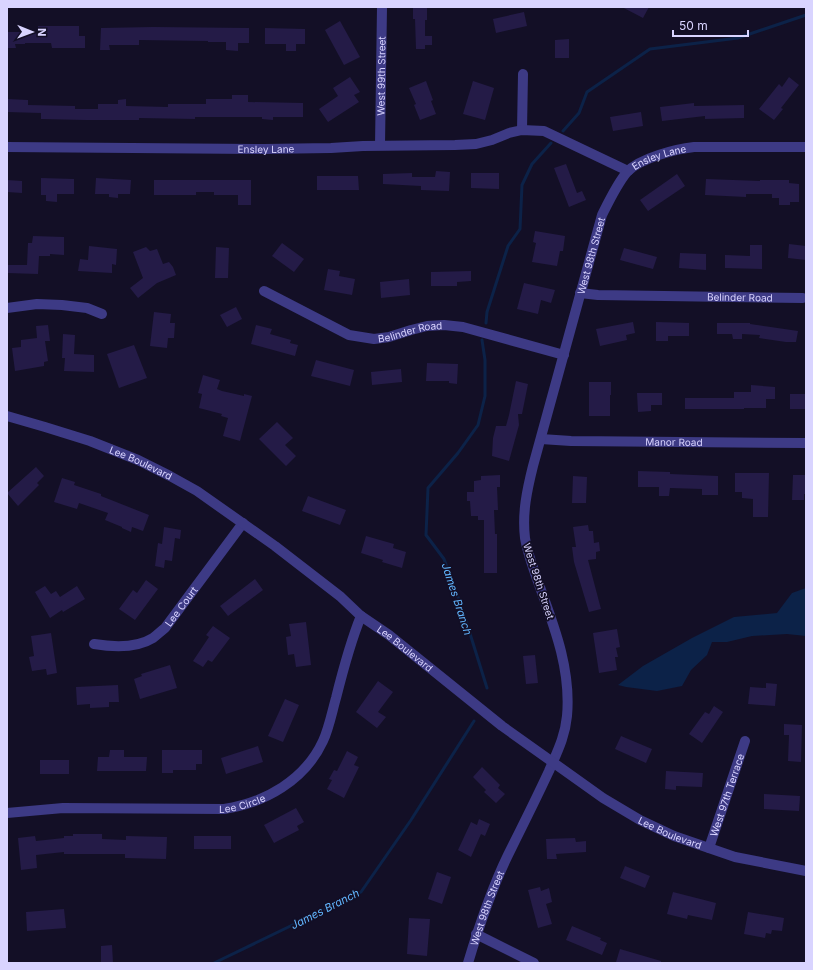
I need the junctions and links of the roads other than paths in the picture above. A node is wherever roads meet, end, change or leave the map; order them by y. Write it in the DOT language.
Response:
graph roads {
  1 [pos="382,7"];
  2 [pos="523,74"];
  3 [pos="522,130"];
  4 [pos="380,145"];
  5 [pos="7,147"];
  6 [pos="806,147"];
  7 [pos="628,171"];
  8 [pos="264,292"];
  9 [pos="580,293"];
  10 [pos="803,298"];
  11 [pos="7,308"];
  12 [pos="102,314"];
  13 [pos="564,355"];
  14 [pos="7,416"];
  15 [pos="541,439"];
  16 [pos="806,443"];
  17 [pos="243,523"];
  18 [pos="361,616"];
  19 [pos="94,644"];
  20 [pos="745,741"];
  21 [pos="552,763"];
  22 [pos="7,813"];
  23 [pos="709,848"];
  24 [pos="806,872"];
  25 [pos="476,934"];
  26 [pos="468,963"];
  27 [pos="534,963"];
  1 -- 4 [label="street, West 99th Street"];
  2 -- 3 [label="street"];
  3 -- 4 [label="street, Ensley Lane"];
  3 -- 7 [label="street, Ensley Lane"];
  4 -- 5 [label="street, Ensley Lane"];
  6 -- 7 [label="street, Ensley Lane"];
  7 -- 9 [label="street, West 98th Street"];
  8 -- 13 [label="street, Belinder Road"];
  9 -- 10 [label="street, Belinder Road"];
  9 -- 13 [label="street, West 98th Street"];
  11 -- 12 [label="street"];
  13 -- 15 [label="street, West 98th Street"];
  14 -- 17 [label="street, Lee Boulevard"];
  15 -- 16 [label="street, Manor Road"];
  15 -- 21 [label="street, West 98th Street"];
  17 -- 18 [label="street, Lee Boulevard"];
  17 -- 19 [label="street, Lee Court"];
  18 -- 21 [label="street, Lee Boulevard"];
  18 -- 22 [label="street, Lee Circle"];
  20 -- 23 [label="street, West 97th Terrace"];
  21 -- 23 [label="street, Lee Boulevard"];
  21 -- 25 [label="street, West 98th Street"];
  23 -- 24 [label="street, Lee Boulevard"];
  25 -- 26 [label="street, West 98th Street"];
  25 -- 27 [label="street"];
}
